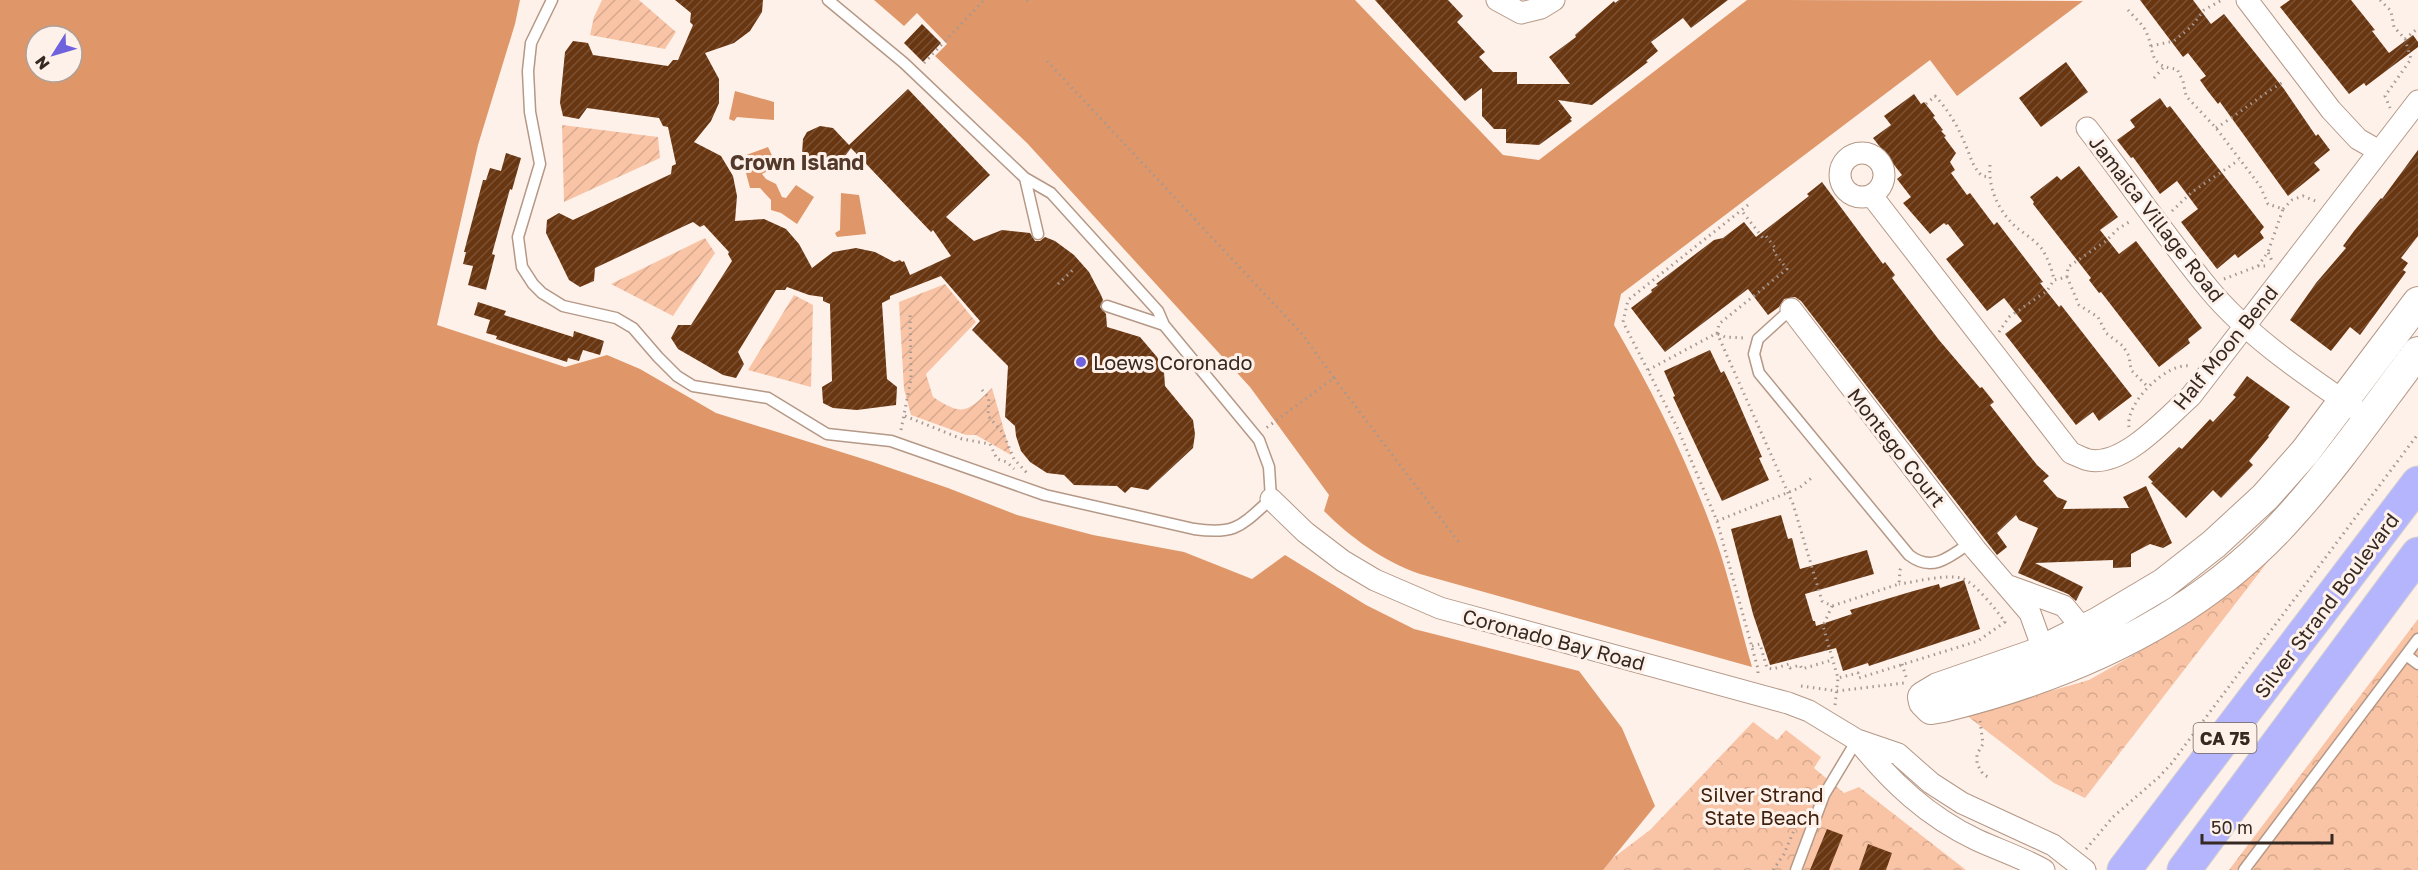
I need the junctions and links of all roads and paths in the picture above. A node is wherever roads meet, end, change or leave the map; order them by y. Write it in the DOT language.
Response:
graph roads {
  1 [pos="552,0"];
  2 [pos="828,0"];
  3 [pos="984,0"];
  4 [pos="1554,0"];
  5 [pos="2222,0"];
  6 [pos="2247,0"];
  7 [pos="2380,0"];
  8 [pos="1498,1"];
  9 [pos="2128,10"];
  10 [pos="2418,28"];
  11 [pos="2405,39"];
  12 [pos="2151,46"];
  13 [pos="1047,61"];
  14 [pos="2163,68"];
  15 [pos="914,73"];
  16 [pos="2154,78"];
  17 [pos="2285,81"];
  18 [pos="2418,101"];
  19 [pos="1926,104"];
  20 [pos="2390,110"];
  21 [pos="2088,128"];
  22 [pos="2216,128"];
  23 [pos="2379,152"];
  24 [pos="2239,160"];
  25 [pos="1990,165"];
  26 [pos="1989,177"];
  27 [pos="1024,178"];
  28 [pos="1872,196"];
  29 [pos="2320,203"];
  30 [pos="1748,205"];
  31 [pos="2283,209"];
  32 [pos="1741,210"];
  33 [pos="2169,214"];
  34 [pos="2129,222"];
  35 [pos="1038,234"];
  36 [pos="2268,252"];
  37 [pos="2258,266"];
  38 [pos="1073,270"];
  39 [pos="2067,277"];
  40 [pos="2054,280"];
  41 [pos="2220,281"];
  42 [pos="1058,284"];
  43 [pos="2418,302"];
  44 [pos="1107,306"];
  45 [pos="1791,309"];
  46 [pos="910,313"];
  47 [pos="1164,325"];
  48 [pos="2244,325"];
  49 [pos="1717,333"];
  50 [pos="1997,334"];
  51 [pos="1758,339"];
  52 [pos="2418,352"];
  53 [pos="2196,367"];
  54 [pos="1648,370"];
  55 [pos="1334,378"];
  56 [pos="2149,388"];
  57 [pos="982,390"];
  58 [pos="2343,401"];
  59 [pos="905,416"];
  60 [pos="2368,418"];
  61 [pos="2129,428"];
  62 [pos="1265,429"];
  63 [pos="2418,435"];
  64 [pos="897,443"];
  65 [pos="1023,469"];
  66 [pos="1814,476"];
  67 [pos="1032,477"];
  68 [pos="2418,483"];
  69 [pos="1787,493"];
  70 [pos="1271,499"];
  71 [pos="1717,521"];
  72 [pos="1971,542"];
  73 [pos="1460,544"];
  74 [pos="1912,557"];
  75 [pos="2412,562"];
  76 [pos="1899,584"];
  77 [pos="2006,584"];
  78 [pos="1832,606"];
  79 [pos="2084,629"];
  80 [pos="2418,639"];
  81 [pos="1752,646"];
  82 [pos="2043,649"];
  83 [pos="2406,655"];
  84 [pos="1833,660"];
  85 [pos="1902,664"];
  86 [pos="2418,664"];
  87 [pos="1758,669"];
  88 [pos="1906,675"];
  89 [pos="1838,678"];
  90 [pos="2327,679"];
  91 [pos="1908,682"];
  92 [pos="1797,686"];
  93 [pos="1837,691"];
  94 [pos="1833,710"];
  95 [pos="1979,719"];
  96 [pos="1857,740"];
  97 [pos="1991,779"];
  98 [pos="2081,866"];
  99 [pos="1796,870"];
  100 [pos="2044,870"];
  101 [pos="2124,870"];
  102 [pos="2159,870"];
  103 [pos="2184,870"];
  104 [pos="2244,870"];
  1 -- 64 [label="lane"];
  2 -- 15 [label="lane"];
  3 -- 15 [label="path"];
  4 -- 8 [label="street"];
  5 -- 12 [label="path"];
  6 -- 23 [label="street"];
  7 -- 11 [label="path"];
  9 -- 12 [label="path"];
  10 -- 11 [label="path"];
  11 -- 20 [label="path"];
  12 -- 14 [label="path"];
  13 -- 55 [label="path"];
  14 -- 16 [label="path"];
  14 -- 22 [label="path"];
  15 -- 27 [label="lane"];
  17 -- 22 [label="path"];
  18 -- 23 [label="street, Half Moon Bend"];
  19 -- 26 [label="path"];
  21 -- 48 [label="street, Jamaica Village Road"];
  22 -- 24 [label="path"];
  23 -- 48 [label="street, Half Moon Bend"];
  24 -- 31 [label="path"];
  24 -- 33 [label="path"];
  25 -- 26 [label="path"];
  26 -- 40 [label="path"];
  27 -- 35 [label="lane"];
  27 -- 47 [label="lane"];
  28 -- 28 [label="street"];
  28 -- 48 [label="street, Half Moon Bend"];
  29 -- 31 [label="path"];
  30 -- 32 [label="path"];
  31 -- 36 [label="path"];
  32 -- 49 [label="path"];
  32 -- 54 [label="path"];
  34 -- 39 [label="path"];
  36 -- 37 [label="path"];
  36 -- 37 [label="path"];
  37 -- 41 [label="path"];
  38 -- 42 [label="path"];
  39 -- 40 [label="path"];
  39 -- 56 [label="path"];
  40 -- 50 [label="path"];
  43 -- 58 [label="street"];
  44 -- 47 [label="lane"];
  45 -- 51 [label="lane"];
  45 -- 72 [label="street, Montego Court"];
  46 -- 59 [label="path"];
  47 -- 70 [label="lane"];
  48 -- 58 [label="street, Jamaica Village Road"];
  49 -- 51 [label="path"];
  49 -- 54 [label="path"];
  49 -- 69 [label="path"];
  51 -- 74 [label="lane"];
  52 -- 60 [label="street"];
  53 -- 56 [label="path"];
  54 -- 71 [label="path"];
  55 -- 62 [label="path"];
  55 -- 73 [label="path"];
  56 -- 61 [label="path"];
  57 -- 65 [label="path"];
  58 -- 60 [label="street, Jamaica Village Road"];
  58 -- 79 [label="street"];
  59 -- 64 [label="path"];
  59 -- 65 [label="path"];
  60 -- 82 [label="street"];
  63 -- 98 [label="path"];
  64 -- 70 [label="lane"];
  65 -- 67 [label="path"];
  66 -- 69 [label="path"];
  68 -- 101 [label="highway, Silver Strand Boulevard / CA 75"];
  69 -- 71 [label="path"];
  69 -- 78 [label="path"];
  70 -- 96 [label="street, Coronado Bay Road"];
  71 -- 81 [label="path"];
  72 -- 74 [label="lane"];
  72 -- 77 [label="street, Montego Court"];
  74 -- 76 [label="path"];
  75 -- 90 [label="highway, CA 75"];
  76 -- 78 [label="path"];
  76 -- 85 [label="path"];
  77 -- 79 [label="street, Montego Court"];
  77 -- 82 [label="street, Montego Court"];
  78 -- 84 [label="path"];
  79 -- 82 [label="street"];
  80 -- 83 [label="lane"];
  81 -- 84 [label="path"];
  81 -- 87 [label="path"];
  83 -- 86 [label="lane"];
  83 -- 104 [label="lane"];
  84 -- 89 [label="path"];
  85 -- 88 [label="path"];
  85 -- 89 [label="path"];
  89 -- 93 [label="path"];
  90 -- 102 [label="highway"];
  90 -- 103 [label="highway, CA 75"];
  91 -- 93 [label="path"];
  92 -- 93 [label="path"];
  93 -- 94 [label="path"];
  95 -- 97 [label="path"];
  96 -- 98 [label="street, Coronado Bay Road"];
  96 -- 99 [label="lane"];
  96 -- 100 [label="street, Coronado Bay Road"];
}
